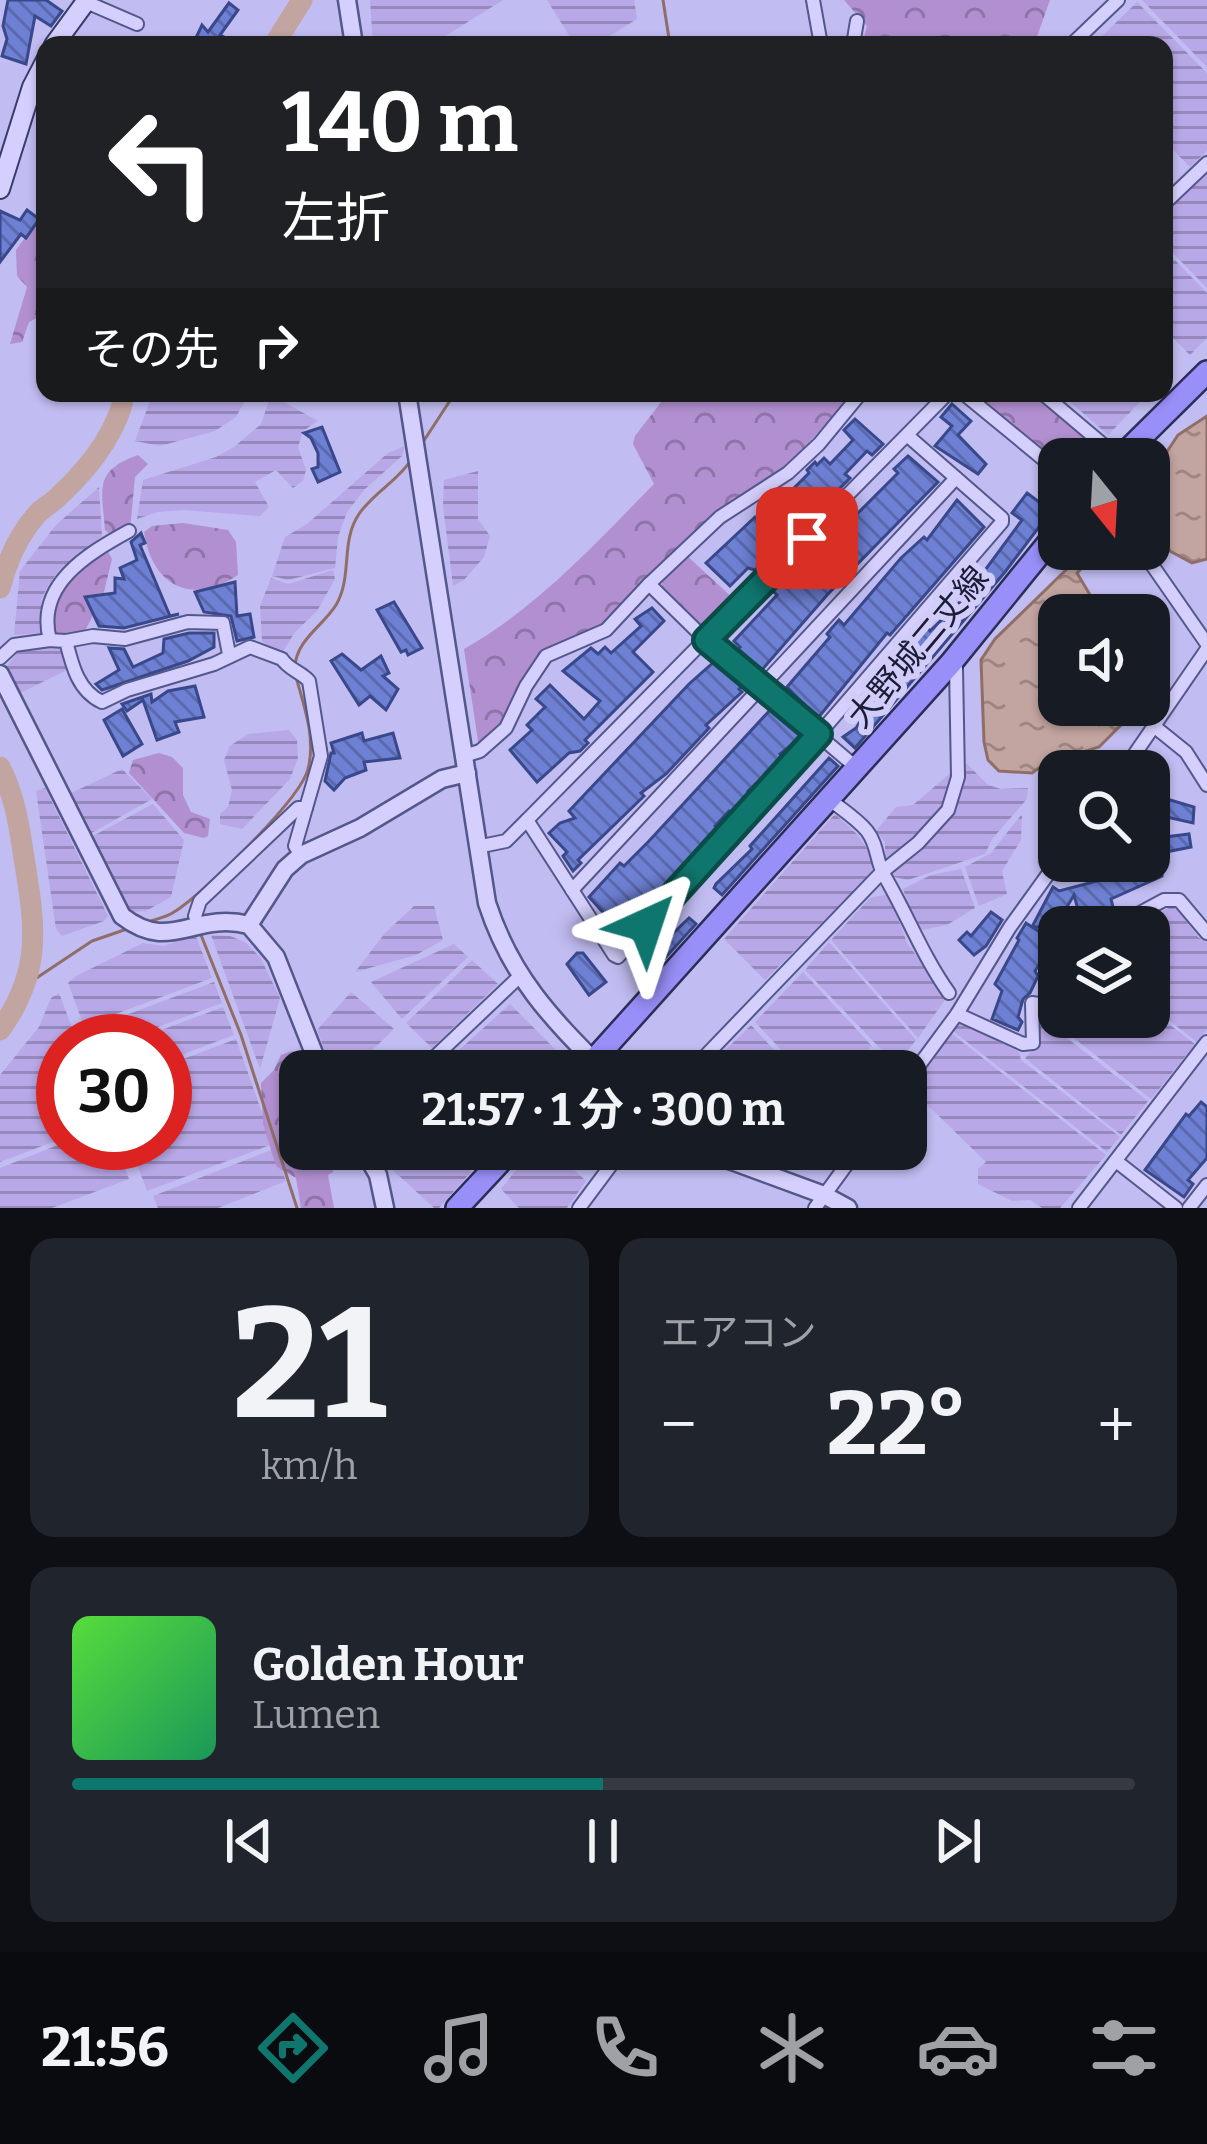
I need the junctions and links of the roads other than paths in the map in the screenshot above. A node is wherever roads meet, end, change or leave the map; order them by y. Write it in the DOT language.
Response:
graph roads {
  1 [pos="347,0"];
  2 [pos="813,0"];
  3 [pos="1118,0"];
  4 [pos="78,3"];
  5 [pos="857,21"];
  6 [pos="137,24"];
  7 [pos="63,36"];
  8 [pos="353,36"];
  9 [pos="819,36"];
  10 [pos="854,36"];
  11 [pos="1080,36"];
  12 [pos="36,79"];
  13 [pos="1207,163"];
  14 [pos="0,189"];
  15 [pos="1173,195"];
  16 [pos="1207,373"];
  17 [pos="409,402"];
  18 [pos="854,402"];
  19 [pos="940,402"];
  20 [pos="974,402"];
  21 [pos="1052,402"];
  22 [pos="908,436"];
  23 [pos="1094,438"];
  24 [pos="1140,438"];
  25 [pos="1038,455"];
  26 [pos="956,478"];
  27 [pos="129,531"];
  28 [pos="1038,556"];
  29 [pos="1155,570"];
  30 [pos="649,584"];
  31 [pos="48,640"];
  32 [pos="706,640"];
  33 [pos="66,641"];
  34 [pos="1207,647"];
  35 [pos="229,654"];
  36 [pos="0,658"];
  37 [pos="951,663"];
  38 [pos="0,674"];
  39 [pos="763,687"];
  40 [pos="1155,727"];
  41 [pos="819,734"];
  42 [pos="1138,750"];
  43 [pos="465,765"];
  44 [pos="857,768"];
  45 [pos="1207,785"];
  46 [pos="830,800"];
  47 [pos="306,808"];
  48 [pos="527,820"];
  49 [pos="477,847"];
  50 [pos="301,855"];
  51 [pos="882,872"];
  52 [pos="1042,882"];
  53 [pos="572,890"];
  54 [pos="1153,906"];
  55 [pos="198,924"];
  56 [pos="249,925"];
  57 [pos="1207,933"];
  58 [pos="520,976"];
  59 [pos="949,993"];
  60 [pos="1038,1004"];
  61 [pos="957,1014"];
  62 [pos="1207,1042"];
  63 [pos="313,1050"];
  64 [pos="442,1050"];
  65 [pos="578,1050"];
  66 [pos="610,1050"];
  67 [pos="711,1050"];
  68 [pos="927,1055"];
  69 [pos="1116,1161"];
  70 [pos="376,1170"];
  71 [pos="492,1170"];
  72 [pos="607,1170"];
  73 [pos="747,1170"];
  74 [pos="843,1170"];
  75 [pos="1207,1185"];
  76 [pos="819,1202"];
  77 [pos="385,1208"];
  78 [pos="457,1208"];
  79 [pos="579,1208"];
  80 [pos="848,1208"];
  81 [pos="1079,1208"];
  82 [pos="1176,1208"];
  83 [pos="1189,1208"];
  1 -- 8 [label="street"];
  2 -- 9 [label="street"];
  3 -- 11 [label="street"];
  4 -- 6 [label="street"];
  4 -- 7 [label="main road"];
  5 -- 10 [label="street"];
  12 -- 14 [label="main road"];
  13 -- 15 [label="street"];
  16 -- 24 [label="main road"];
  17 -- 43 [label="street"];
  18 -- 30 [label="street"];
  19 -- 22 [label="street"];
  20 -- 25 [label="street"];
  21 -- 23 [label="street"];
  22 -- 26 [label="street"];
  22 -- 32 [label="street"];
  26 -- 39 [label="street"];
  26 -- 41 [label="street"];
  27 -- 31 [label="street"];
  28 -- 37 [label="main road, 大野城二丈線"];
  29 -- 34 [label="street"];
  30 -- 32 [label="street"];
  30 -- 43 [label="street"];
  31 -- 33 [label="street"];
  31 -- 36 [label="street"];
  32 -- 39 [label="street"];
  32 -- 48 [label="street"];
  33 -- 35 [label="street"];
  33 -- 35 [label="street"];
  34 -- 40 [label="street"];
  35 -- 47 [label="street"];
  37 -- 44 [label="main road, 大野城二丈線"];
  37 -- 51 [label="street"];
  38 -- 55 [label="street"];
  39 -- 41 [label="street"];
  39 -- 53 [label="street"];
  40 -- 42 [label="street"];
  40 -- 45 [label="street"];
  41 -- 44 [label="street"];
  41 -- 53 [label="street"];
  43 -- 49 [label="street"];
  43 -- 50 [label="street"];
  44 -- 46 [label="main road, 大野城二丈線"];
  46 -- 51 [label="street"];
  46 -- 66 [label="main road, 大野城二丈線"];
  47 -- 50 [label="street"];
  47 -- 55 [label="street"];
  48 -- 49 [label="street"];
  48 -- 53 [label="street"];
  49 -- 58 [label="street"];
  50 -- 56 [label="street"];
  51 -- 59 [label="street"];
  51 -- 67 [label="street"];
  52 -- 61 [label="street"];
  54 -- 57 [label="street"];
  55 -- 56 [label="street"];
  56 -- 63 [label="street"];
  58 -- 64 [label="street"];
  58 -- 65 [label="street"];
  60 -- 61 [label="street"];
  61 -- 68 [label="street"];
  62 -- 69 [label="street"];
  69 -- 81 [label="street"];
  69 -- 82 [label="street"];
  70 -- 77 [label="street"];
  71 -- 78 [label="main road"];
  72 -- 79 [label="street"];
  73 -- 76 [label="street"];
  74 -- 76 [label="street"];
  75 -- 83 [label="street"];
  76 -- 80 [label="street"];
}
